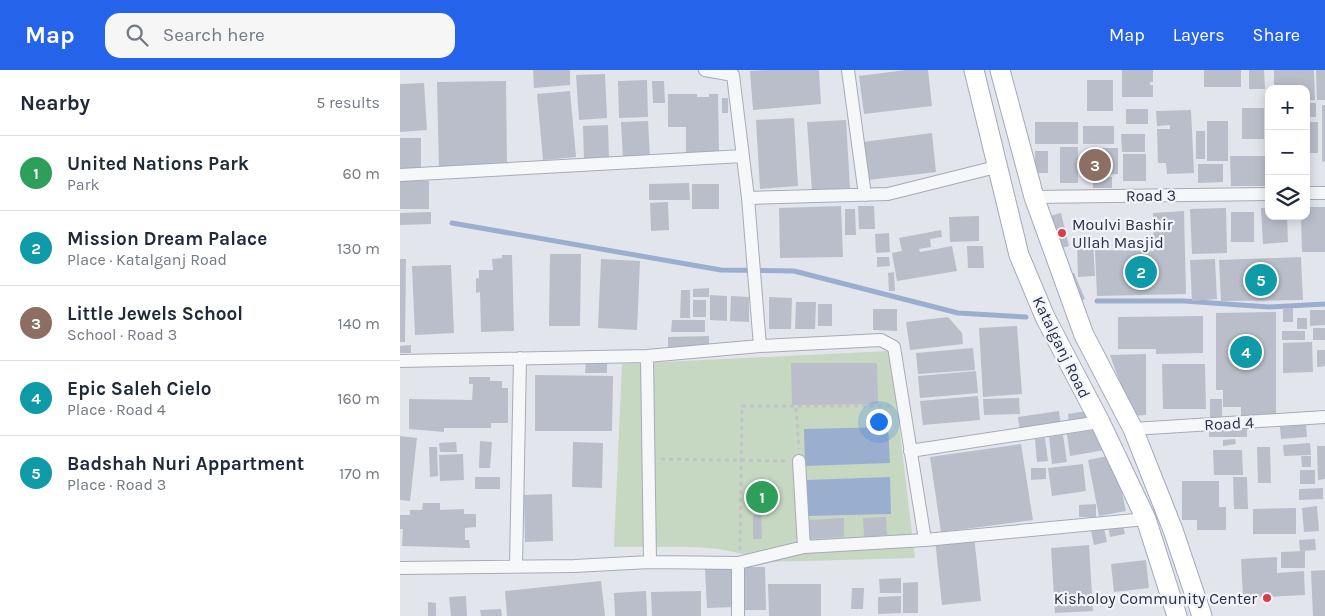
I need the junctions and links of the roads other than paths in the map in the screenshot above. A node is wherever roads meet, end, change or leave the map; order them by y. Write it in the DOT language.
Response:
graph roads {
  1 [pos="704,70"];
  2 [pos="848,70"];
  3 [pos="974,70"];
  4 [pos="1000,70"];
  5 [pos="743,156"];
  6 [pos="996,167"];
  7 [pos="400,175"];
  8 [pos="1310,193"];
  9 [pos="1325,193"];
  10 [pos="1265,194"];
  11 [pos="866,195"];
  12 [pos="1034,197"];
  13 [pos="748,198"];
  14 [pos="760,346"];
  15 [pos="647,356"];
  16 [pos="520,358"];
  17 [pos="400,361"];
  18 [pos="1325,417"];
  19 [pos="1100,422"];
  20 [pos="1133,429"];
  21 [pos="910,451"];
  22 [pos="799,461"];
  23 [pos="1146,519"];
  24 [pos="925,540"];
  25 [pos="804,547"];
  26 [pos="650,562"];
  27 [pos="738,563"];
  28 [pos="516,566"];
  29 [pos="400,568"];
  30 [pos="738,616"];
  31 [pos="1177,616"];
  32 [pos="1202,616"];
  1 -- 5 [label="street"];
  2 -- 11 [label="street"];
  3 -- 6 [label="main road, Katalganj Road"];
  4 -- 12 [label="main road, Katalganj Road"];
  5 -- 7 [label="street"];
  5 -- 13 [label="street"];
  6 -- 11 [label="street"];
  6 -- 19 [label="main road, Katalganj Road"];
  8 -- 9 [label="street"];
  10 -- 12 [label="street, Road 3"];
  11 -- 13 [label="street"];
  12 -- 20 [label="main road, Katalganj Road"];
  13 -- 14 [label="street"];
  14 -- 15 [label="street"];
  14 -- 21 [label="street"];
  15 -- 16 [label="street"];
  15 -- 26 [label="street"];
  16 -- 17 [label="street"];
  16 -- 28 [label="street"];
  18 -- 20 [label="street, Road 4"];
  19 -- 21 [label="street"];
  19 -- 23 [label="main road, Katalganj Road"];
  20 -- 32 [label="main road, Katalganj Road"];
  21 -- 24 [label="street"];
  22 -- 25 [label="street"];
  23 -- 24 [label="street"];
  23 -- 31 [label="main road, Katalganj Road"];
  24 -- 25 [label="street"];
  25 -- 27 [label="street"];
  26 -- 27 [label="street"];
  26 -- 28 [label="street"];
  27 -- 30 [label="street"];
  28 -- 29 [label="street"];
}
